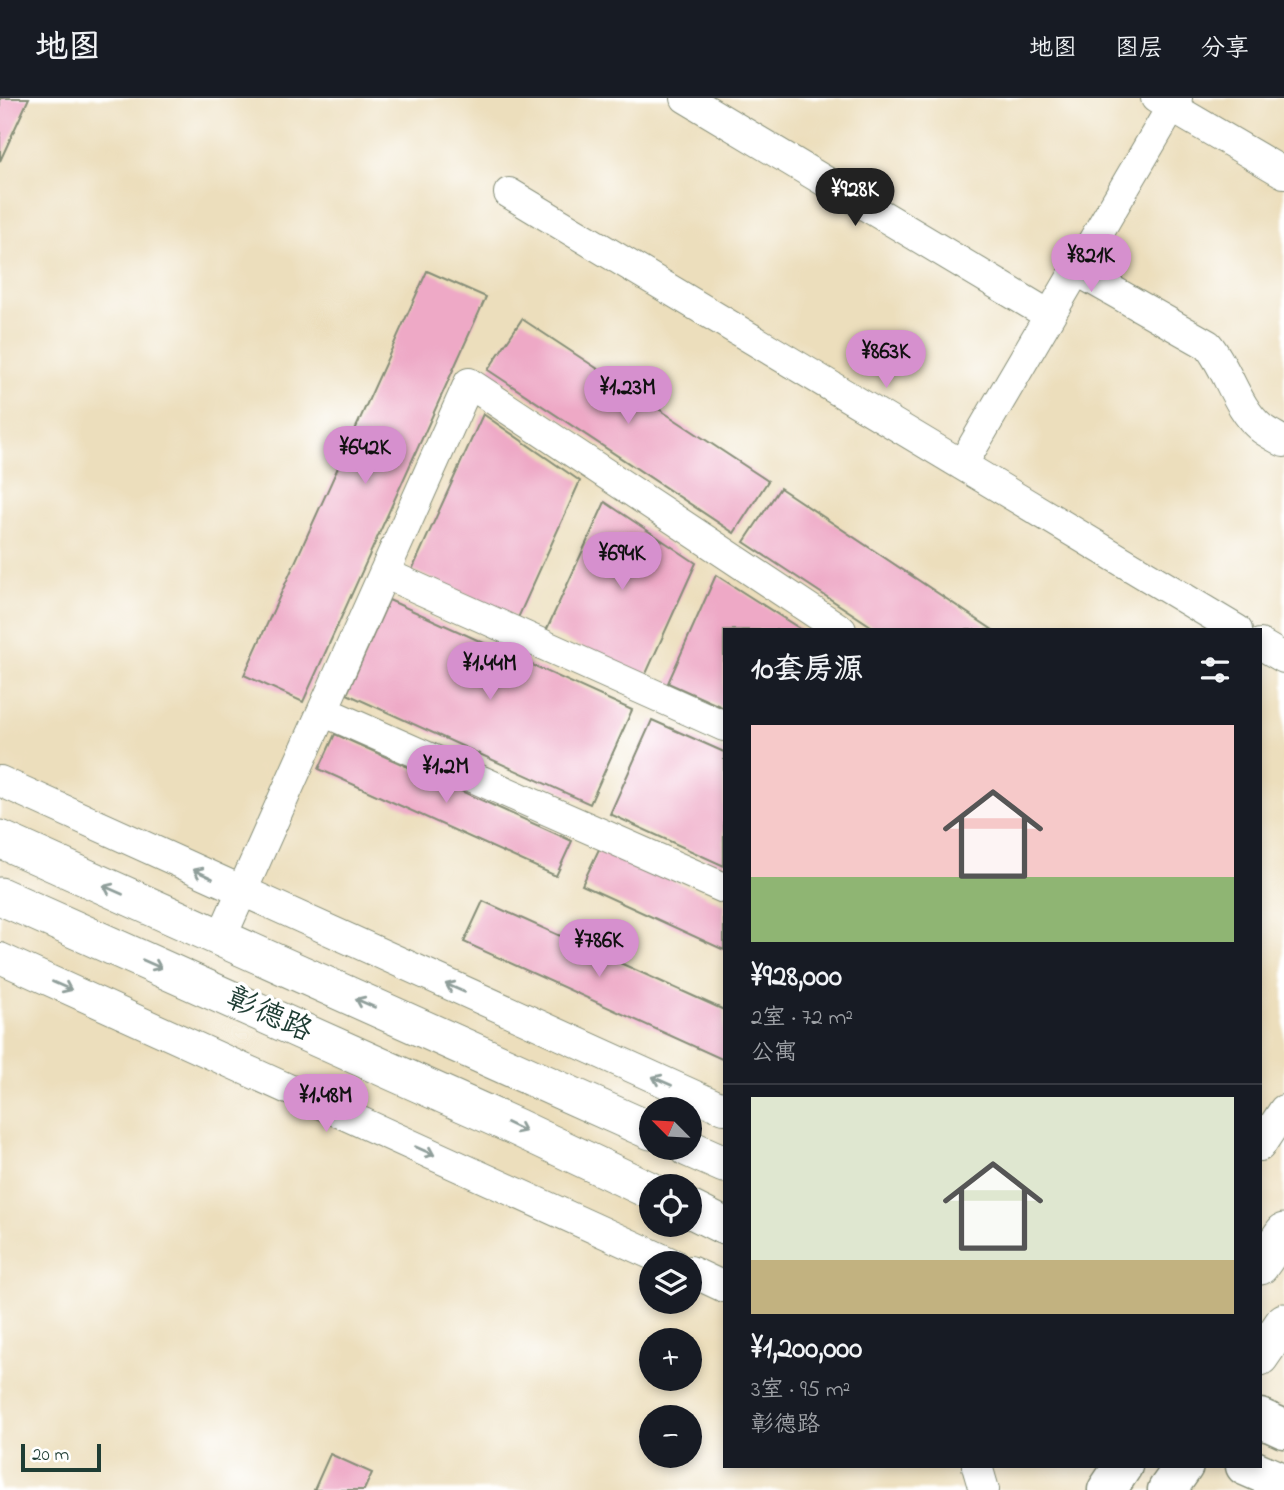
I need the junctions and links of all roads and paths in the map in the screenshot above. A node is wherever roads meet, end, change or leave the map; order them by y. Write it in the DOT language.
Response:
graph roads {
  1 [pos="687,98"];
  2 [pos="1168,101"];
  3 [pos="1284,173"];
  4 [pos="509,193"];
  5 [pos="1076,270"];
  6 [pos="1049,315"];
  7 [pos="1284,442"];
  8 [pos="962,465"];
  9 [pos="384,573"];
  10 [pos="838,628"];
  11 [pos="1234,628"];
  12 [pos="1262,645"];
  13 [pos="1284,658"];
  14 [pos="323,711"];
  15 [pos="723,726"];
  16 [pos="0,781"];
  17 [pos="0,839"];
  18 [pos="723,888"];
  19 [pos="242,892"];
  20 [pos="0,896"];
  21 [pos="221,938"];
  22 [pos="0,958"];
  23 [pos="723,1109"];
  24 [pos="1284,1111"];
  25 [pos="639,1126"];
  26 [pos="1262,1143"];
  27 [pos="702,1154"];
  28 [pos="723,1164"];
  29 [pos="639,1185"];
  30 [pos="702,1215"];
  31 [pos="723,1226"];
  32 [pos="1284,1232"];
  33 [pos="644,1251"];
  34 [pos="1262,1263"];
  35 [pos="702,1277"];
  36 [pos="723,1287"];
  37 [pos="1284,1322"];
  38 [pos="1262,1354"];
  39 [pos="1262,1419"];
  40 [pos="1284,1429"];
  41 [pos="978,1468"];
  42 [pos="1123,1468"];
  43 [pos="1183,1468"];
  44 [pos="1250,1468"];
  45 [pos="1284,1483"];
  46 [pos="984,1490"];
  47 [pos="1107,1490"];
  48 [pos="1167,1490"];
  1 -- 6 [label="street"];
  2 -- 3 [label="street"];
  2 -- 5 [label="street"];
  4 -- 8 [label="street"];
  5 -- 6 [label="street"];
  5 -- 7 [label="street"];
  6 -- 8 [label="street"];
  8 -- 11 [label="street"];
  9 -- 10 [label="street"];
  9 -- 14 [label="street"];
  9 -- 15 [label="street"];
  12 -- 13 [label="street"];
  14 -- 18 [label="street"];
  14 -- 19 [label="street"];
  19 -- 16 [label="street, one-way"];
  21 -- 17 [label="main road, 彰德路, one-way"];
  19 -- 21 [label="street"];
  23 -- 19 [label="street, one-way"];
  20 -- 29 [label="main road, 彰德路, one-way"];
  25 -- 21 [label="main road, 彰德路, one-way"];
  22 -- 33 [label="street, one-way"];
  24 -- 26 [label="street"];
  27 -- 28 [label="main road"];
  30 -- 31 [label="main road"];
  32 -- 34 [label="main road"];
  35 -- 36 [label="street"];
  37 -- 38 [label="main road"];
  39 -- 40 [label="highway"];
  41 -- 46 [label="street"];
  42 -- 47 [label="highway"];
  43 -- 48 [label="highway"];
  44 -- 45 [label="highway"];
}
